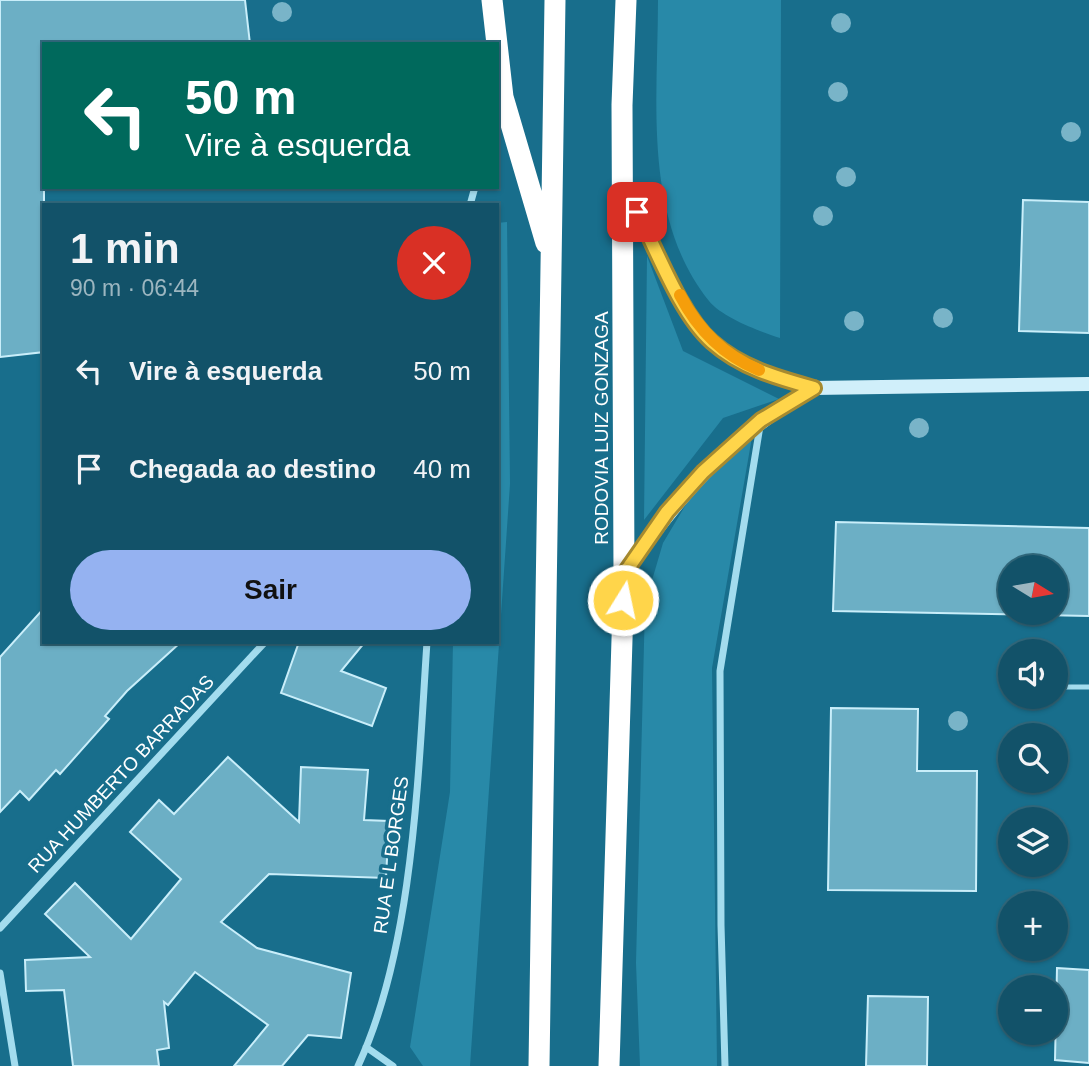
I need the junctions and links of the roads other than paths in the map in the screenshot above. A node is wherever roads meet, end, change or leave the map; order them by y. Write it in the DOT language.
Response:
graph roads {
  1 [pos="492,0"];
  2 [pos="555,0"];
  3 [pos="626,0"];
  4 [pos="495,42"];
  5 [pos="500,107"];
  6 [pos="625,188"];
  7 [pos="552,265"];
  8 [pos="1089,384"];
  9 [pos="814,388"];
  10 [pos="761,420"];
  11 [pos="624,574"];
  12 [pos="263,644"];
  13 [pos="427,644"];
  14 [pos="1068,687"];
  15 [pos="1089,687"];
  16 [pos="0,928"];
  17 [pos="0,973"];
  18 [pos="366,1047"];
  19 [pos="539,1056"];
  20 [pos="610,1057"];
  21 [pos="15,1066"];
  22 [pos="358,1066"];
  23 [pos="393,1066"];
  24 [pos="725,1066"];
  1 -- 4 [label="highway"];
  2 -- 7 [label="highway"];
  3 -- 6 [label="highway, RODOVIA LUIZ GONZAGA"];
  5 -- 7 [label="highway"];
  6 -- 9 [label="street"];
  6 -- 11 [label="highway, RODOVIA LUIZ GONZAGA"];
  7 -- 19 [label="highway"];
  8 -- 9 [label="street"];
  9 -- 10 [label="street"];
  10 -- 11 [label="street"];
  10 -- 24 [label="street"];
  11 -- 20 [label="highway, RODOVIA LUIZ GONZAGA"];
  12 -- 16 [label="street, RUA HUMBERTO BARRADAS"];
  13 -- 18 [label="street, RUA E L BORGES"];
  14 -- 15 [label="lane"];
  17 -- 21 [label="street"];
  18 -- 22 [label="street, RUA E L BORGES"];
  18 -- 23 [label="street"];
}
